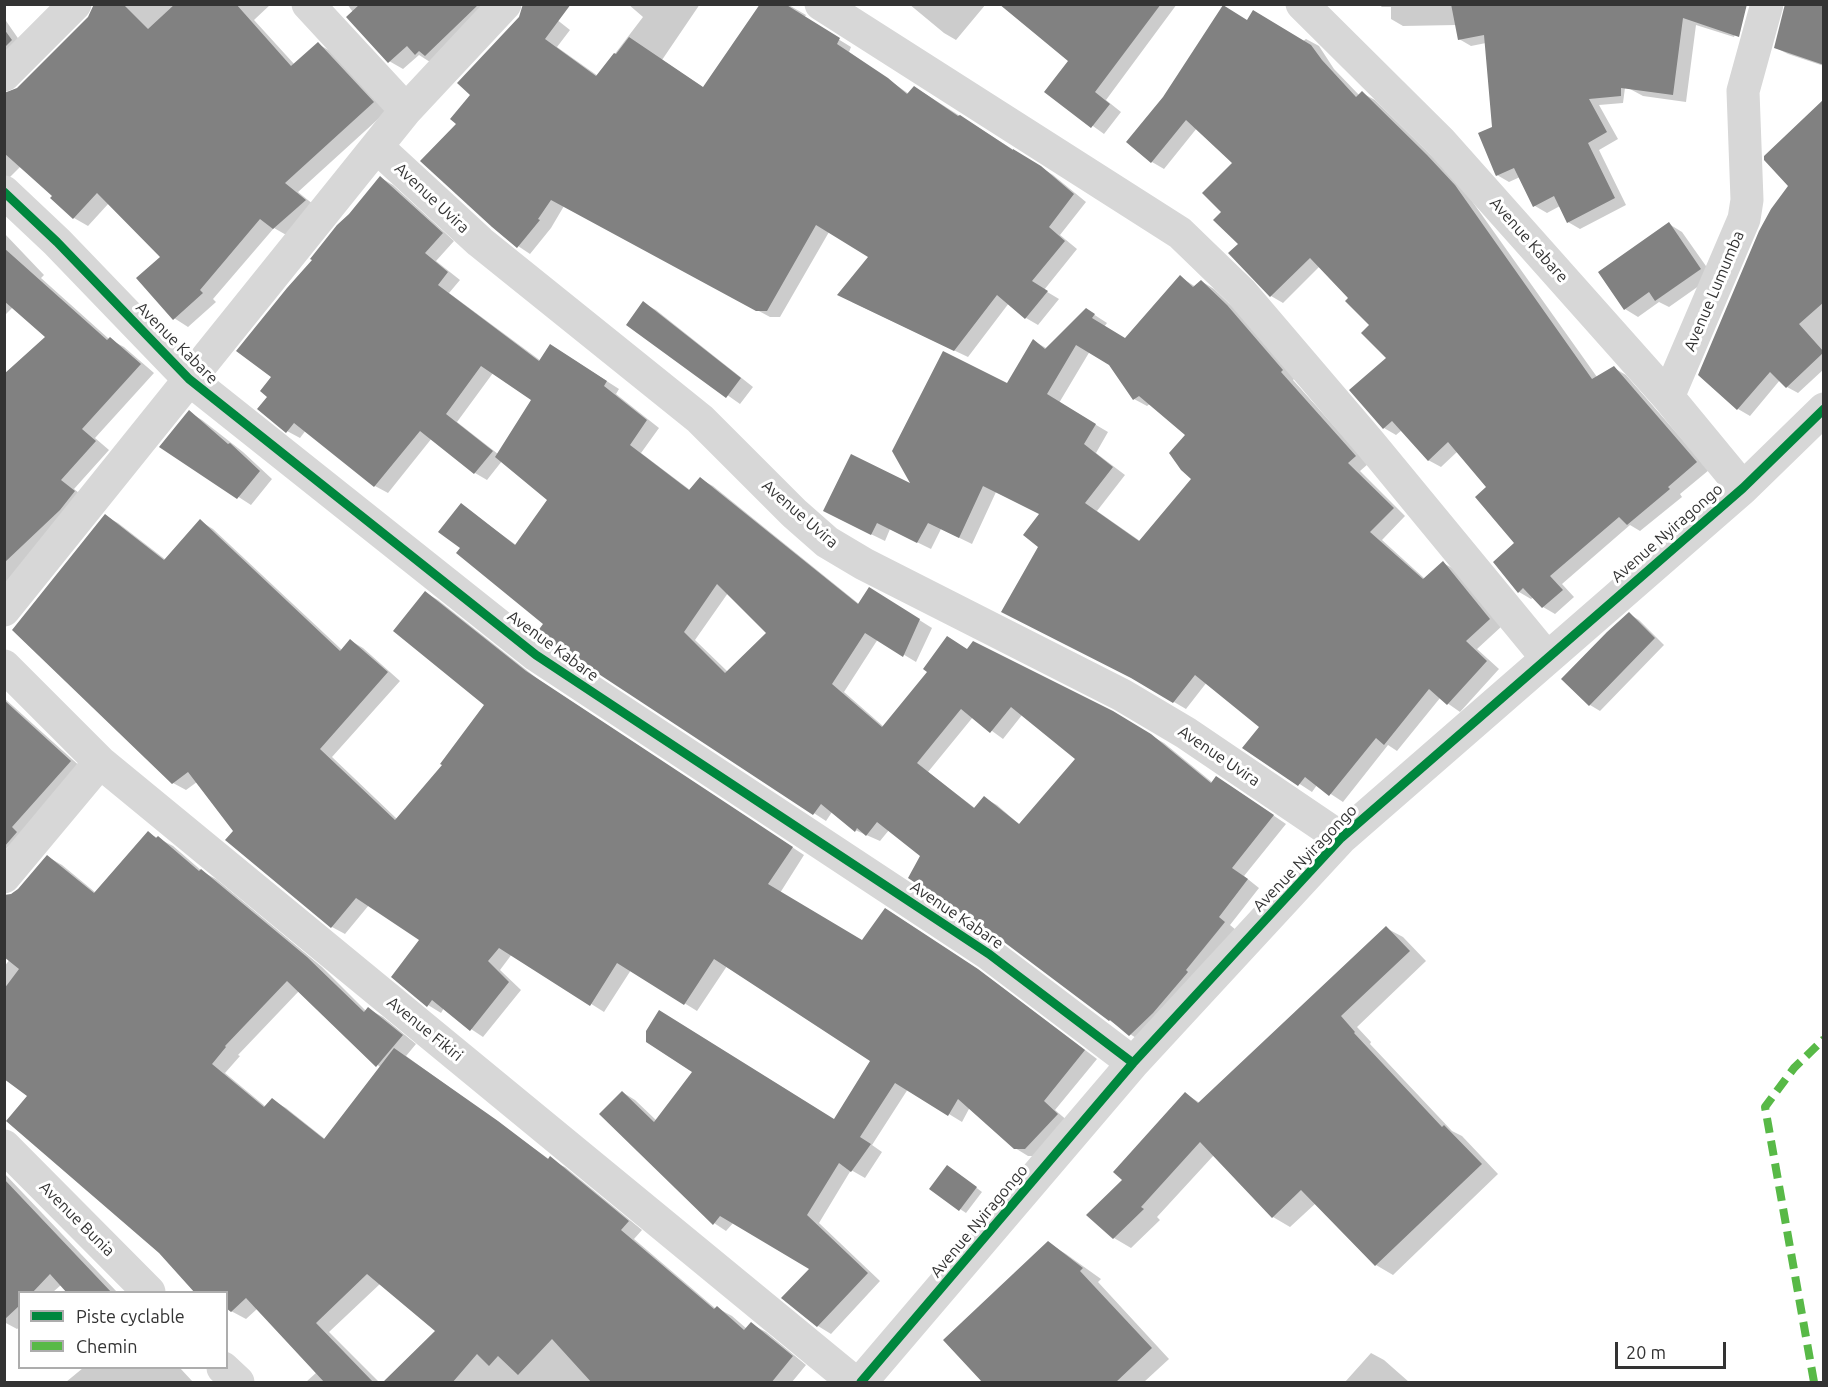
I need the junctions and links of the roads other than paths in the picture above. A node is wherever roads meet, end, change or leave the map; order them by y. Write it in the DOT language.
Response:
graph roads {
  1 [pos="75,4"];
  2 [pos="308,4"];
  3 [pos="506,4"];
  4 [pos="821,4"];
  5 [pos="1302,4"];
  6 [pos="1767,4"];
  7 [pos="4,75"];
  8 [pos="406,110"];
  9 [pos="377,147"];
  10 [pos="4,192"];
  11 [pos="189,379"];
  12 [pos="1668,397"];
  13 [pos="1824,409"];
  14 [pos="1743,488"];
  15 [pos="4,610"];
  16 [pos="1547,658"];
  17 [pos="4,666"];
  18 [pos="100,762"];
  19 [pos="1341,838"];
  20 [pos="4,877"];
  21 [pos="1133,1063"];
  22 [pos="4,1146"];
  23 [pos="147,1291"];
  24 [pos="224,1369"];
  25 [pos="238,1383"];
  26 [pos="854,1383"];
  27 [pos="861,1383"];
  1 -- 7 [label="street"];
  2 -- 8 [label="street"];
  3 -- 8 [label="street"];
  4 -- 16 [label="street"];
  5 -- 12 [label="street, Avenue Kabare"];
  6 -- 12 [label="street, Avenue Lumumba"];
  8 -- 9 [label="street"];
  9 -- 11 [label="street"];
  9 -- 19 [label="street, Avenue Uvira"];
  10 -- 11 [label="street, Avenue Kabare"];
  11 -- 15 [label="street"];
  11 -- 21 [label="street, Avenue Kabare"];
  12 -- 14 [label="street, Avenue Kabare"];
  13 -- 14 [label="street, Avenue Nyiragongo"];
  14 -- 16 [label="street, Avenue Nyiragongo"];
  16 -- 19 [label="street, Avenue Nyiragongo"];
  17 -- 18 [label="street, Avenue Fikiri"];
  18 -- 20 [label="street"];
  18 -- 26 [label="street, Avenue Fikiri"];
  19 -- 21 [label="street, Avenue Nyiragongo"];
  21 -- 27 [label="street, Avenue Nyiragongo"];
  22 -- 23 [label="street, Avenue Bunia"];
  24 -- 25 [label="street"];
}
